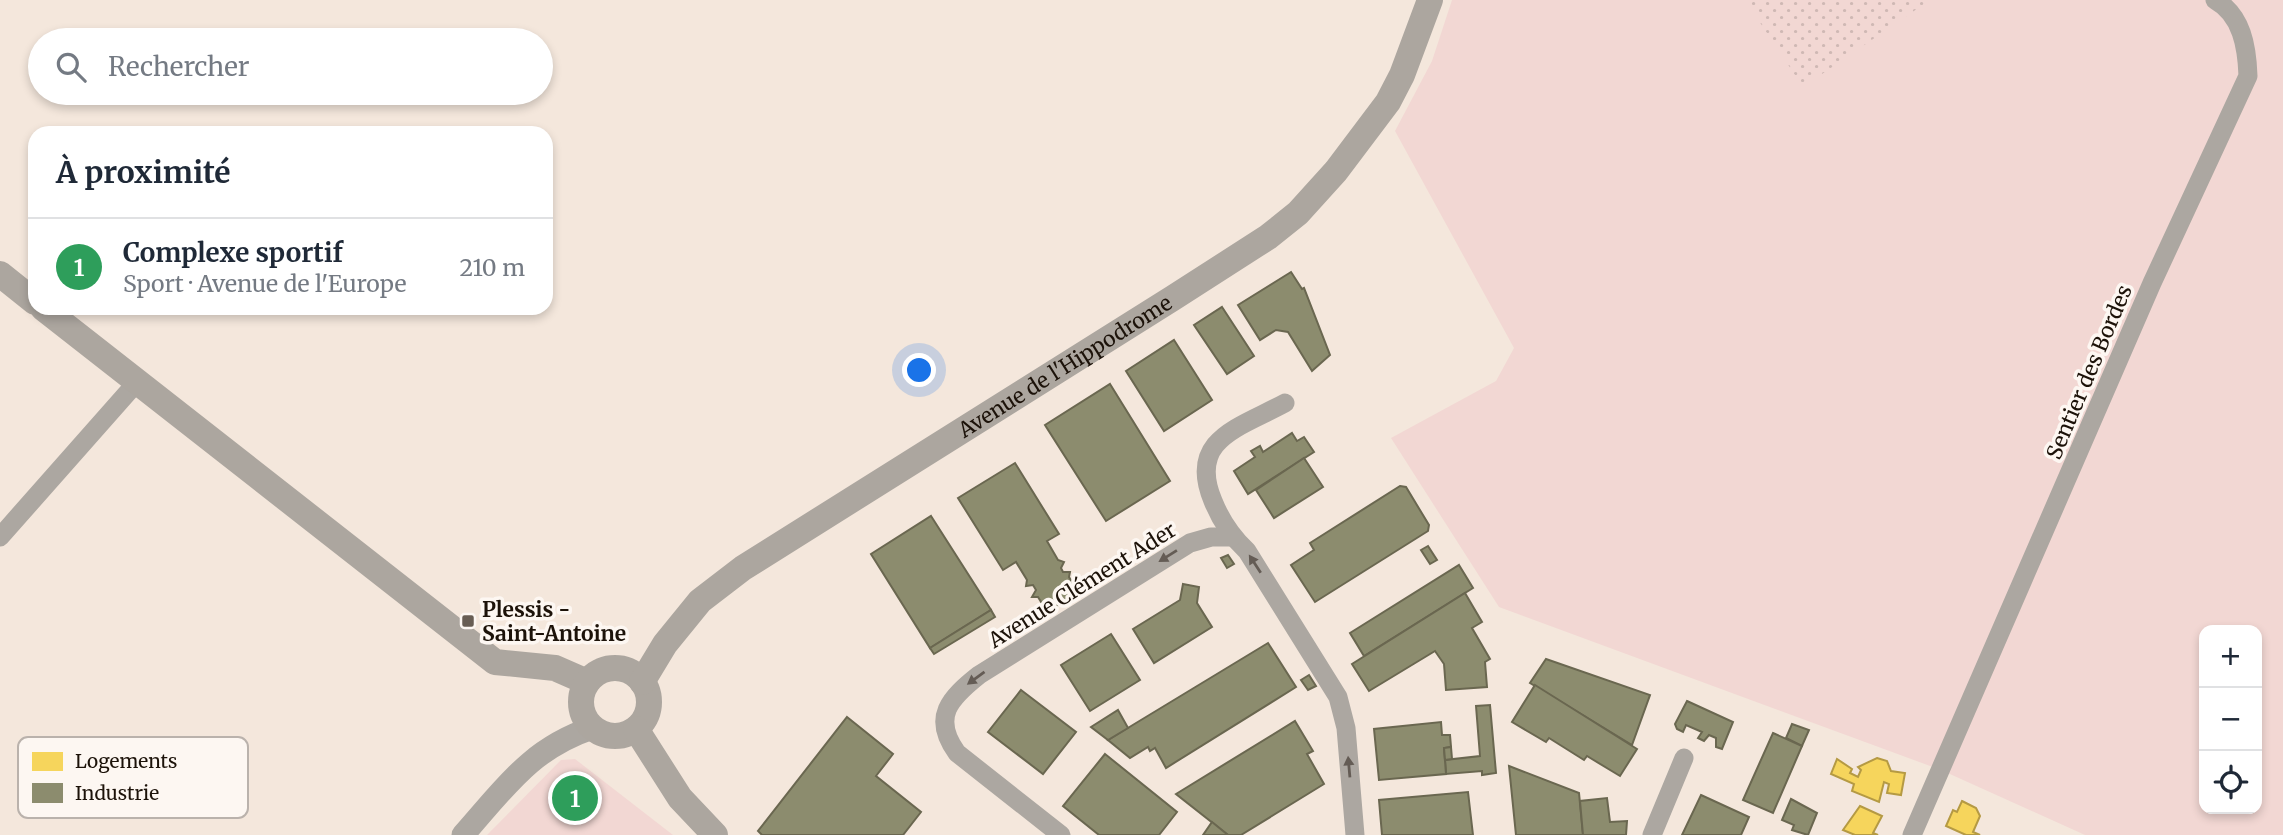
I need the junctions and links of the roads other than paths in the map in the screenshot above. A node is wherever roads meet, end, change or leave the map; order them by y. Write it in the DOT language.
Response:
graph roads {
  1 [pos="1430,0"];
  2 [pos="2215,0"];
  3 [pos="0,274"];
  4 [pos="28,296"];
  5 [pos="52,315"];
  6 [pos="137,382"];
  7 [pos="1285,402"];
  8 [pos="0,537"];
  9 [pos="1232,537"];
  10 [pos="587,682"];
  11 [pos="642,682"];
  12 [pos="592,727"];
  13 [pos="636,729"];
  14 [pos="1684,758"];
  15 [pos="463,835"];
  16 [pos="715,835"];
  17 [pos="1061,835"];
  18 [pos="1355,835"];
  19 [pos="1652,835"];
  20 [pos="1912,835"];
  1 -- 11 [label="main road, Avenue de l'Hippodrome"];
  2 -- 20 [label="street, Sentier des Bordes"];
  3 -- 4 [label="main road"];
  5 -- 6 [label="main road"];
  6 -- 8 [label="street"];
  6 -- 10 [label="main road"];
  7 -- 9 [label="street"];
  9 -- 17 [label="street, Avenue Clément Ader, one-way"];
  18 -- 9 [label="street, one-way"];
  10 -- 11 [label="main road"];
  10 -- 12 [label="main road"];
  11 -- 13 [label="main road"];
  12 -- 13 [label="main road"];
  12 -- 15 [label="street"];
  13 -- 16 [label="main road"];
  14 -- 19 [label="street"];
}
